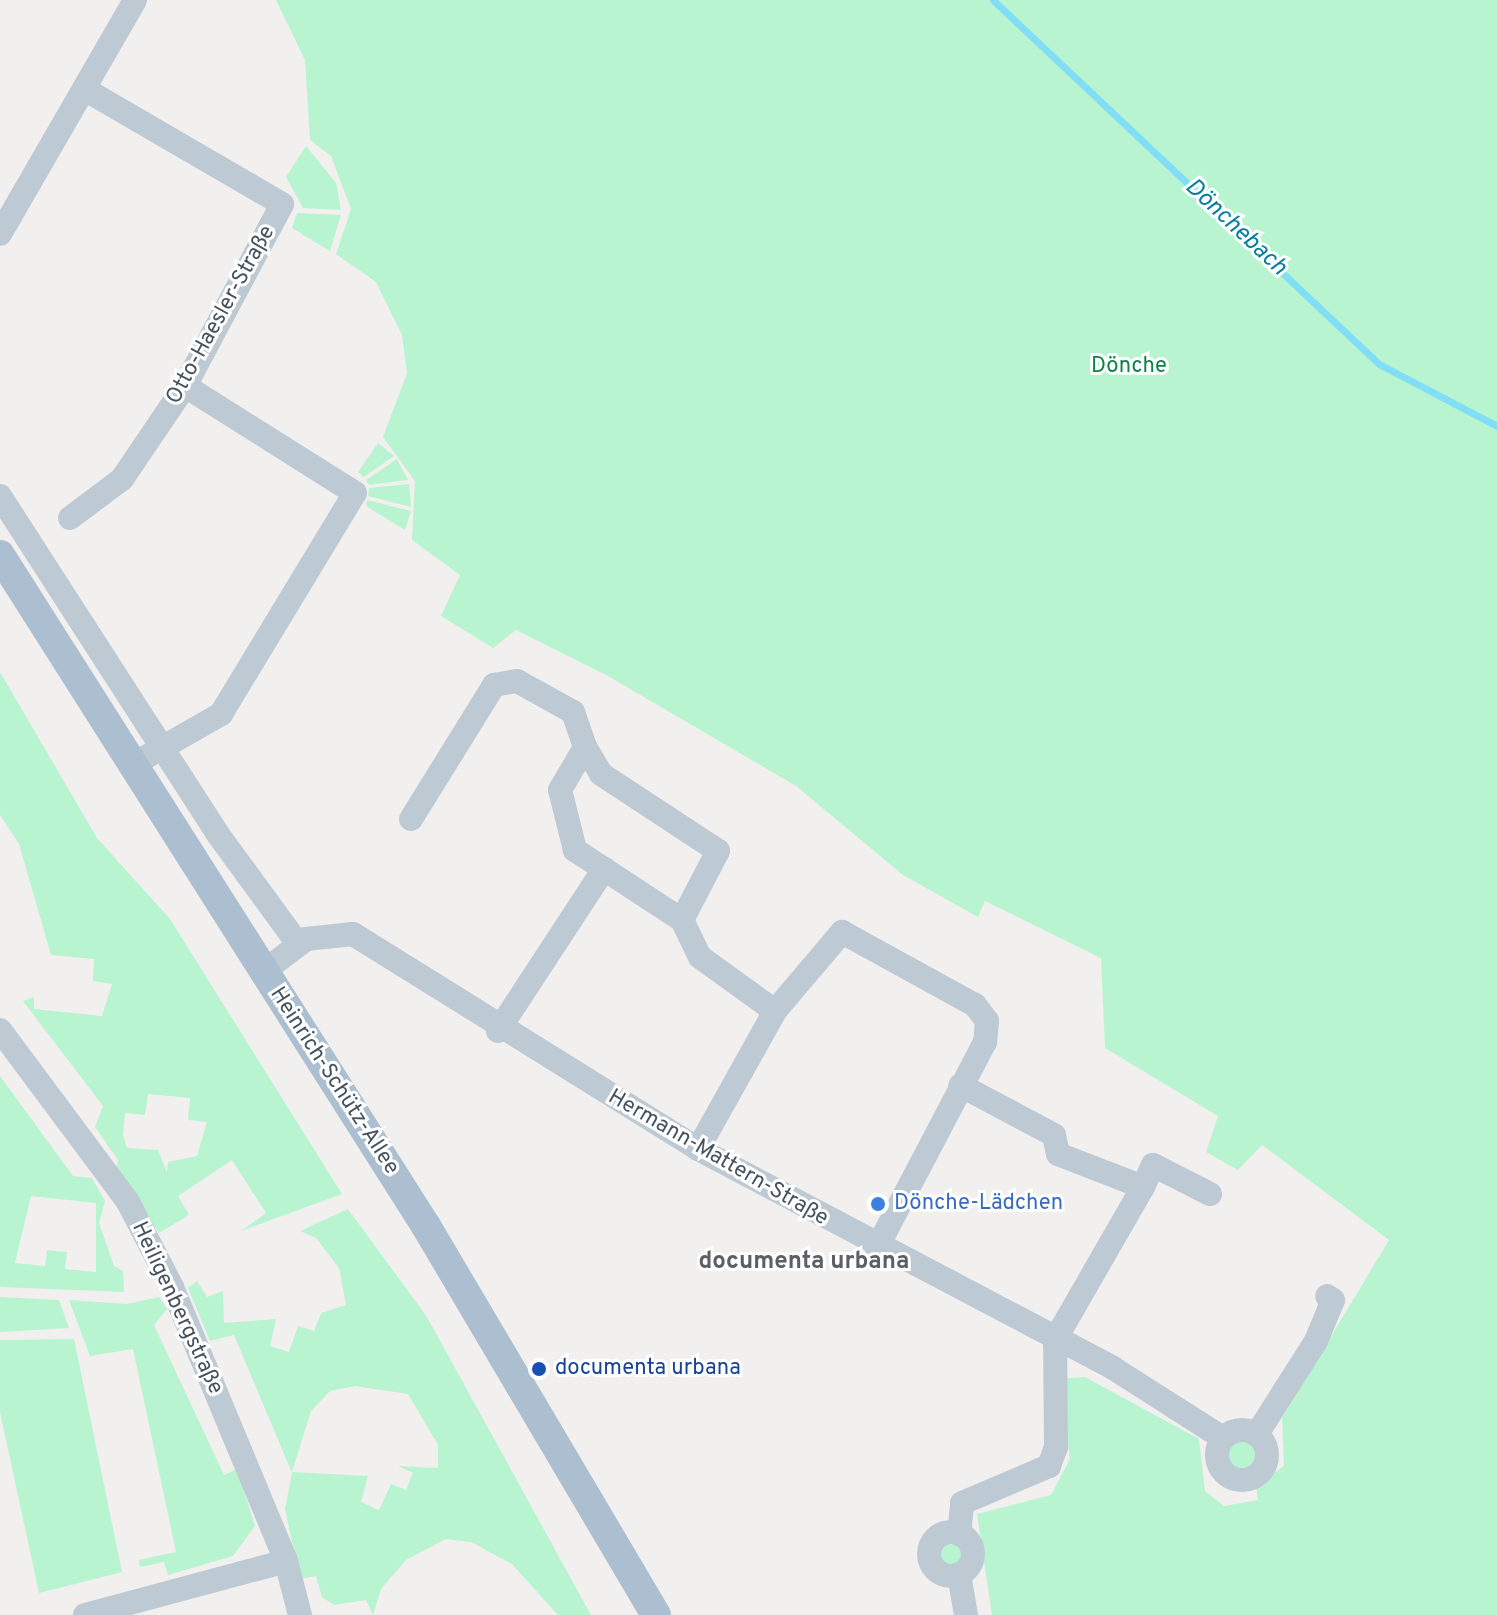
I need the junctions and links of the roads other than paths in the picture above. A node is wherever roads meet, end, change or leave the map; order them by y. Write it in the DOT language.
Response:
graph roads {
  1 [pos="135,0"];
  2 [pos="86,90"];
  3 [pos="0,234"];
  4 [pos="185,386"];
  5 [pos="0,496"];
  6 [pos="70,518"];
  7 [pos="31,542"];
  8 [pos="1,557"];
  9 [pos="585,747"];
  10 [pos="166,748"];
  11 [pos="132,765"];
  12 [pos="411,819"];
  13 [pos="604,869"];
  14 [pos="682,920"];
  15 [pos="298,944"];
  16 [pos="263,972"];
  17 [pos="775,1011"];
  18 [pos="0,1030"];
  19 [pos="498,1031"];
  20 [pos="960,1085"];
  21 [pos="698,1149"];
  22 [pos="1143,1187"];
  23 [pos="1210,1194"];
  24 [pos="877,1248"];
  25 [pos="1327,1296"];
  26 [pos="1055,1340"];
  27 [pos="1257,1434"];
  28 [pos="1223,1438"];
  29 [pos="959,1534"];
  30 [pos="286,1561"];
  31 [pos="959,1574"];
  32 [pos="85,1615"];
  33 [pos="300,1615"];
  34 [pos="656,1615"];
  35 [pos="966,1615"];
  1 -- 2 [label="street"];
  2 -- 3 [label="street"];
  2 -- 4 [label="street, Otto-Haesler-Straße"];
  4 -- 6 [label="street, Otto-Haesler-Straße"];
  4 -- 10 [label="street"];
  5 -- 7 [label="street"];
  7 -- 8 [label="street"];
  7 -- 10 [label="street"];
  8 -- 11 [label="main road, Heinrich-Schütz-Allee"];
  9 -- 12 [label="street"];
  9 -- 13 [label="street"];
  9 -- 14 [label="street"];
  10 -- 11 [label="street"];
  10 -- 15 [label="street"];
  11 -- 16 [label="main road, Heinrich-Schütz-Allee"];
  13 -- 14 [label="street"];
  13 -- 19 [label="street"];
  14 -- 17 [label="street"];
  15 -- 16 [label="street, Hermann-Mattern-Straße"];
  15 -- 19 [label="street, Hermann-Mattern-Straße"];
  16 -- 34 [label="main road, Heinrich-Schütz-Allee"];
  17 -- 20 [label="street"];
  17 -- 21 [label="street"];
  18 -- 30 [label="street, Heiligenbergstraße"];
  19 -- 21 [label="street, Hermann-Mattern-Straße"];
  20 -- 22 [label="street"];
  20 -- 24 [label="street"];
  21 -- 24 [label="street, Hermann-Mattern-Straße"];
  22 -- 23 [label="street"];
  22 -- 26 [label="street"];
  24 -- 26 [label="street, Hermann-Mattern-Straße"];
  25 -- 27 [label="street"];
  26 -- 28 [label="street, Hermann-Mattern-Straße"];
  26 -- 29 [label="street"];
  27 -- 28 [label="street"];
  27 -- 28 [label="street"];
  29 -- 31 [label="street"];
  29 -- 31 [label="street"];
  30 -- 32 [label="street"];
  30 -- 33 [label="street, Heiligenbergstraße"];
  31 -- 35 [label="street"];
}
